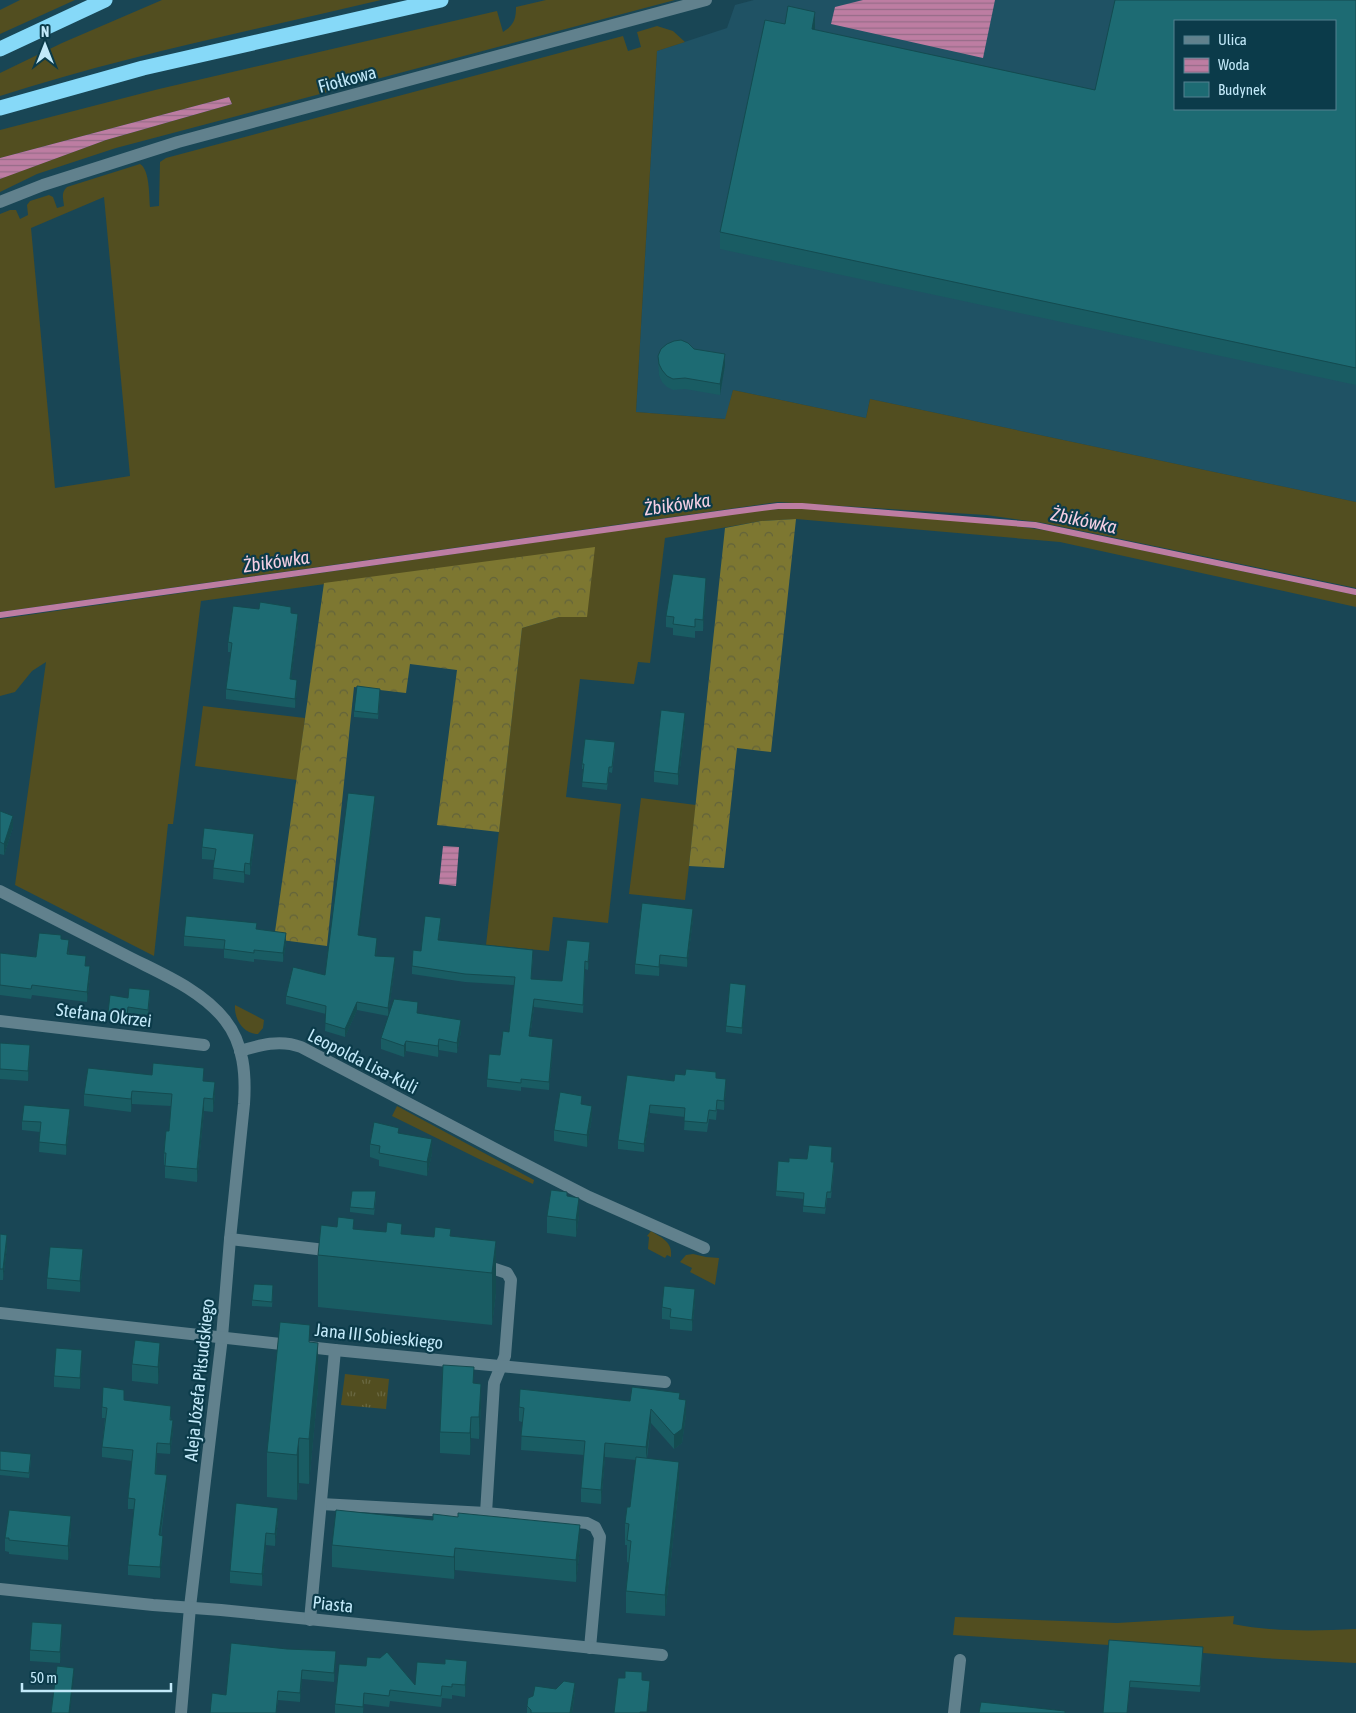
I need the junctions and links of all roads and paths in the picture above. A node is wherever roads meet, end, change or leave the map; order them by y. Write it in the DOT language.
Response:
graph roads {
  1 [pos="105,0"];
  2 [pos="441,0"];
  3 [pos="706,0"];
  4 [pos="0,49"];
  5 [pos="0,108"];
  6 [pos="0,202"];
  7 [pos="0,891"];
  8 [pos="0,1021"];
  9 [pos="204,1044"];
  10 [pos="240,1050"];
  11 [pos="230,1238"];
  12 [pos="704,1248"];
  13 [pos="351,1253"];
  14 [pos="466,1266"];
  15 [pos="0,1314"];
  16 [pos="222,1337"];
  17 [pos="335,1350"];
  18 [pos="500,1366"];
  19 [pos="665,1382"];
  20 [pos="321,1504"];
  21 [pos="486,1513"];
  22 [pos="0,1589"];
  23 [pos="190,1607"];
  24 [pos="310,1620"];
  25 [pos="590,1648"];
  26 [pos="662,1655"];
  27 [pos="960,1660"];
  28 [pos="181,1713"];
  29 [pos="954,1713"];
  1 -- 4 [label="highway"];
  2 -- 5 [label="highway"];
  3 -- 6 [label="street, Fiołkowa"];
  7 -- 10 [label="street"];
  8 -- 9 [label="street, Stefana Okrzei"];
  10 -- 11 [label="street, Aleja Józefa Piłsudskiego"];
  10 -- 12 [label="street, Leopolda Lisa-Kuli"];
  11 -- 13 [label="street"];
  11 -- 16 [label="street, Aleja Józefa Piłsudskiego"];
  14 -- 18 [label="street"];
  15 -- 16 [label="street, Jana III Sobieskiego"];
  16 -- 17 [label="street, Jana III Sobieskiego"];
  16 -- 23 [label="street, Aleja Józefa Piłsudskiego"];
  17 -- 18 [label="street, Jana III Sobieskiego"];
  17 -- 20 [label="street"];
  18 -- 19 [label="street, Jana III Sobieskiego"];
  18 -- 21 [label="street"];
  20 -- 21 [label="street"];
  20 -- 24 [label="street"];
  21 -- 25 [label="street"];
  22 -- 23 [label="street, Piasta"];
  23 -- 24 [label="street, Piasta"];
  23 -- 28 [label="street, Aleja Józefa Piłsudskiego"];
  24 -- 25 [label="street, Piasta"];
  25 -- 26 [label="street, Piasta"];
  27 -- 29 [label="street"];
}
